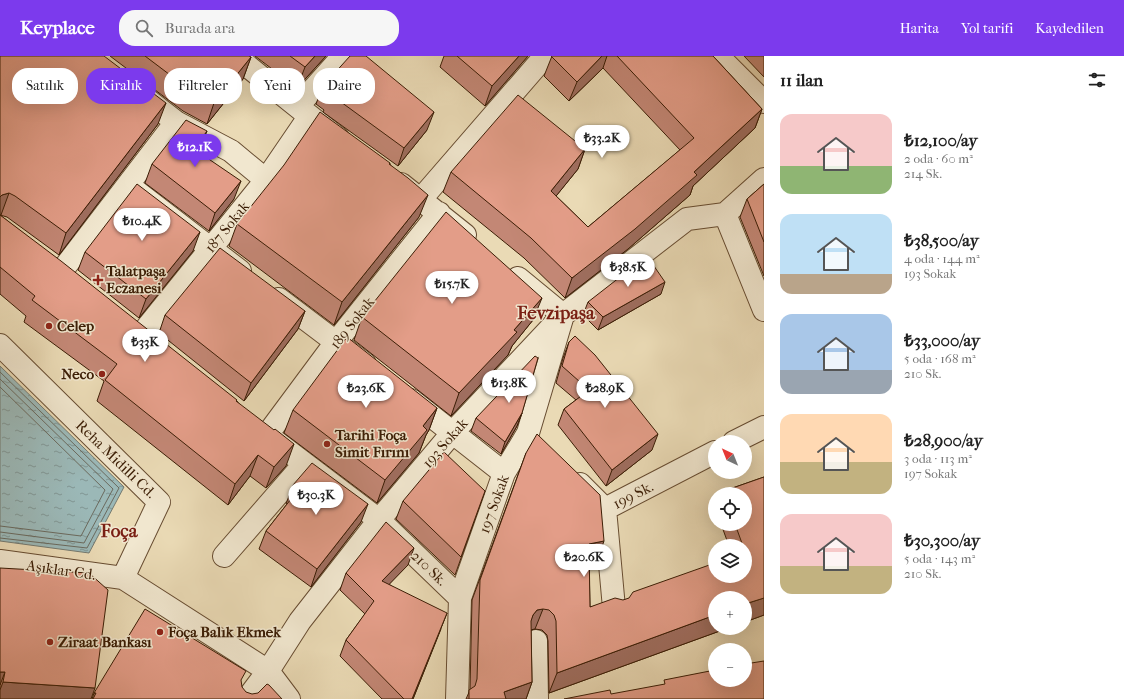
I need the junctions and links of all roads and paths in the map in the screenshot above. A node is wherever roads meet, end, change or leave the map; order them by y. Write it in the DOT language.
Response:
graph roads {
  1 [pos="235,56"];
  2 [pos="343,56"];
  3 [pos="545,56"];
  4 [pos="718,56"];
  5 [pos="764,102"];
  6 [pos="152,104"];
  7 [pos="303,111"];
  8 [pos="176,122"];
  9 [pos="353,149"];
  10 [pos="384,172"];
  11 [pos="764,179"];
  12 [pos="266,180"];
  13 [pos="128,185"];
  14 [pos="421,199"];
  15 [pos="439,213"];
  16 [pos="725,214"];
  17 [pos="480,247"];
  18 [pos="210,248"];
  19 [pos="43,259"];
  20 [pos="504,266"];
  21 [pos="764,310"];
  22 [pos="563,315"];
  23 [pos="123,320"];
  24 [pos="141,335"];
  25 [pos="336,342"];
  26 [pos="0,345"];
  27 [pos="159,349"];
  28 [pos="379,375"];
  29 [pos="398,390"];
  30 [pos="249,420"];
  31 [pos="764,427"];
  32 [pos="453,432"];
  33 [pos="528,433"];
  34 [pos="267,435"];
  35 [pos="748,435"];
  36 [pos="544,449"];
  37 [pos="708,456"];
  38 [pos="304,464"];
  39 [pos="566,471"];
  40 [pos="504,473"];
  41 [pos="605,509"];
  42 [pos="379,520"];
  43 [pos="224,556"];
  44 [pos="0,561"];
  45 [pos="122,578"];
  46 [pos="460,598"];
  47 [pos="614,608"];
  48 [pos="536,640"];
  49 [pos="268,671"];
  50 [pos="247,699"];
  51 [pos="289,699"];
  52 [pos="457,699"];
  53 [pos="537,699"];
  1 -- 7 [label="street"];
  2 -- 7 [label="street, 187 Sokak"];
  3 -- 14 [label="street"];
  4 -- 5 [label="street"];
  6 -- 8 [label="street"];
  7 -- 9 [label="street"];
  7 -- 12 [label="street, 187 Sokak"];
  8 -- 12 [label="street"];
  8 -- 13 [label="street"];
  10 -- 14 [label="street"];
  11 -- 16 [label="street"];
  12 -- 18 [label="street, 187 Sokak"];
  13 -- 18 [label="street"];
  13 -- 19 [label="street"];
  14 -- 15 [label="street"];
  15 -- 17 [label="street"];
  15 -- 25 [label="street, 189 Sokak"];
  16 -- 21 [label="street"];
  16 -- 22 [label="street, 193 Sokak"];
  18 -- 24 [label="street, 187 Sokak"];
  18 -- 25 [label="street"];
  20 -- 22 [label="street"];
  22 -- 32 [label="street, 193 Sokak"];
  22 -- 33 [label="street, 197 Sokak"];
  23 -- 24 [label="street"];
  24 -- 27 [label="street"];
  25 -- 28 [label="street"];
  25 -- 34 [label="street, 189 Sokak"];
  26 -- 45 [label="street, Reha Midilli Cd."];
  29 -- 32 [label="street"];
  30 -- 34 [label="street, 210 Sk."];
  31 -- 35 [label="street"];
  32 -- 40 [label="street"];
  32 -- 42 [label="street, 193 Sokak"];
  33 -- 36 [label="street"];
  33 -- 40 [label="street, 197 Sokak"];
  34 -- 38 [label="street, 210 Sk."];
  37 -- 41 [label="street, 199 Sk."];
  38 -- 42 [label="street, 210 Sk."];
  38 -- 43 [label="street"];
  39 -- 41 [label="street, 199 Sk."];
  40 -- 46 [label="street, 197 Sokak"];
  41 -- 47 [label="street"];
  42 -- 46 [label="street, 210 Sk."];
  42 -- 49 [label="street, 193 Sokak"];
  44 -- 45 [label="street, Aşıklar Cd."];
  45 -- 49 [label="street"];
  46 -- 52 [label="street, 197 Sokak"];
  48 -- 53 [label="street"];
  49 -- 50 [label="street, 193 Sokak"];
  49 -- 51 [label="street"];
}
